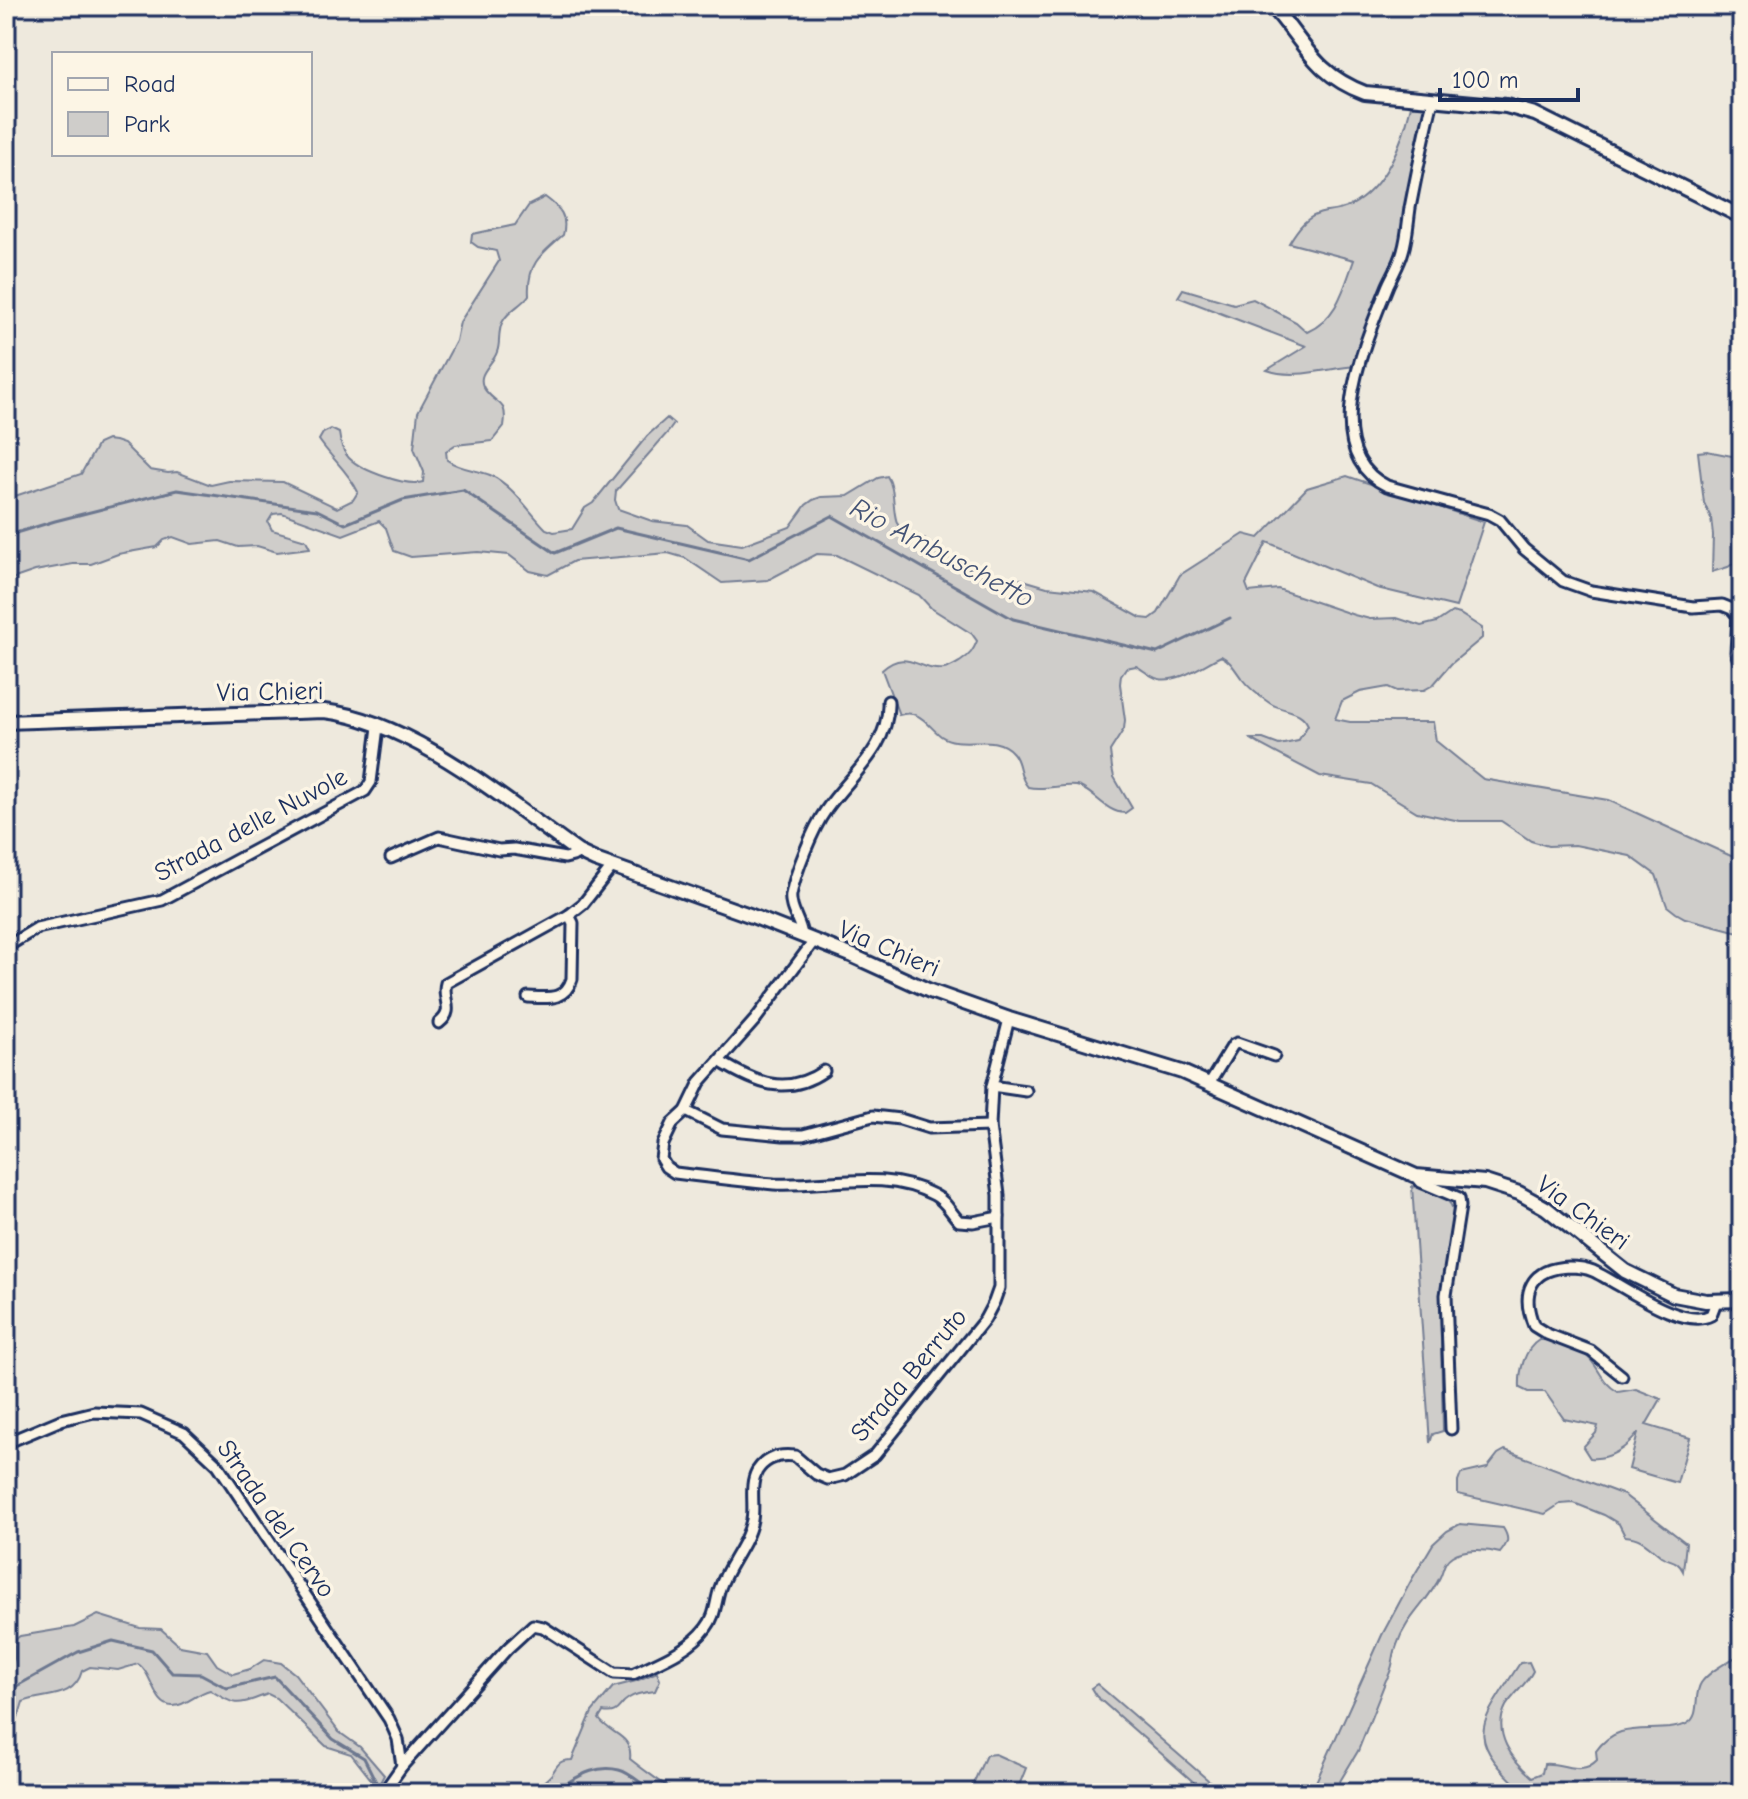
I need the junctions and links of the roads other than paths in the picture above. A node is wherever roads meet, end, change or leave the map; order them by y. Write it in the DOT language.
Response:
graph roads {
  1 [pos="1272,6"];
  2 [pos="1433,100"];
  3 [pos="1742,217"];
  4 [pos="1742,669"];
  5 [pos="888,701"];
  6 [pos="6,722"];
  7 [pos="378,727"];
  8 [pos="578,852"];
  9 [pos="391,858"];
  10 [pos="612,867"];
  11 [pos="569,915"];
  12 [pos="808,938"];
  13 [pos="6,947"];
  14 [pos="528,997"];
  15 [pos="1009,1019"];
  16 [pos="439,1023"];
  17 [pos="1274,1056"];
  18 [pos="719,1061"];
  19 [pos="824,1071"];
  20 [pos="1209,1084"];
  21 [pos="992,1086"];
  22 [pos="1026,1091"];
  23 [pos="686,1111"];
  24 [pos="990,1126"];
  25 [pos="1416,1176"];
  26 [pos="999,1217"];
  27 [pos="1742,1300"];
  28 [pos="1716,1302"];
  29 [pos="1622,1376"];
  30 [pos="1451,1429"];
  31 [pos="6,1443"];
  32 [pos="402,1766"];
  33 [pos="383,1793"];
  1 -- 2 [label="street"];
  2 -- 3 [label="street"];
  2 -- 4 [label="street"];
  5 -- 12 [label="street"];
  6 -- 7 [label="street, Via Chieri"];
  7 -- 8 [label="street, Via Chieri"];
  7 -- 13 [label="street, Strada delle Nuvole"];
  8 -- 9 [label="street"];
  8 -- 10 [label="street, Via Chieri"];
  10 -- 11 [label="street"];
  10 -- 12 [label="street, Via Chieri"];
  11 -- 14 [label="street"];
  11 -- 16 [label="street"];
  12 -- 15 [label="street, Via Chieri"];
  12 -- 18 [label="street"];
  15 -- 20 [label="street, Via Chieri"];
  15 -- 21 [label="street, Strada Berruto"];
  17 -- 20 [label="street"];
  18 -- 19 [label="street"];
  18 -- 23 [label="street"];
  20 -- 25 [label="street, Via Chieri"];
  21 -- 22 [label="street"];
  21 -- 24 [label="street, Strada Berruto"];
  23 -- 24 [label="street"];
  23 -- 26 [label="street"];
  24 -- 26 [label="street, Strada Berruto"];
  25 -- 28 [label="street, Via Chieri"];
  25 -- 30 [label="street"];
  26 -- 32 [label="street, Strada Berruto"];
  27 -- 28 [label="street, Via Chieri"];
  28 -- 29 [label="street"];
  31 -- 32 [label="street, Strada del Cervo"];
  32 -- 33 [label="street"];
}
